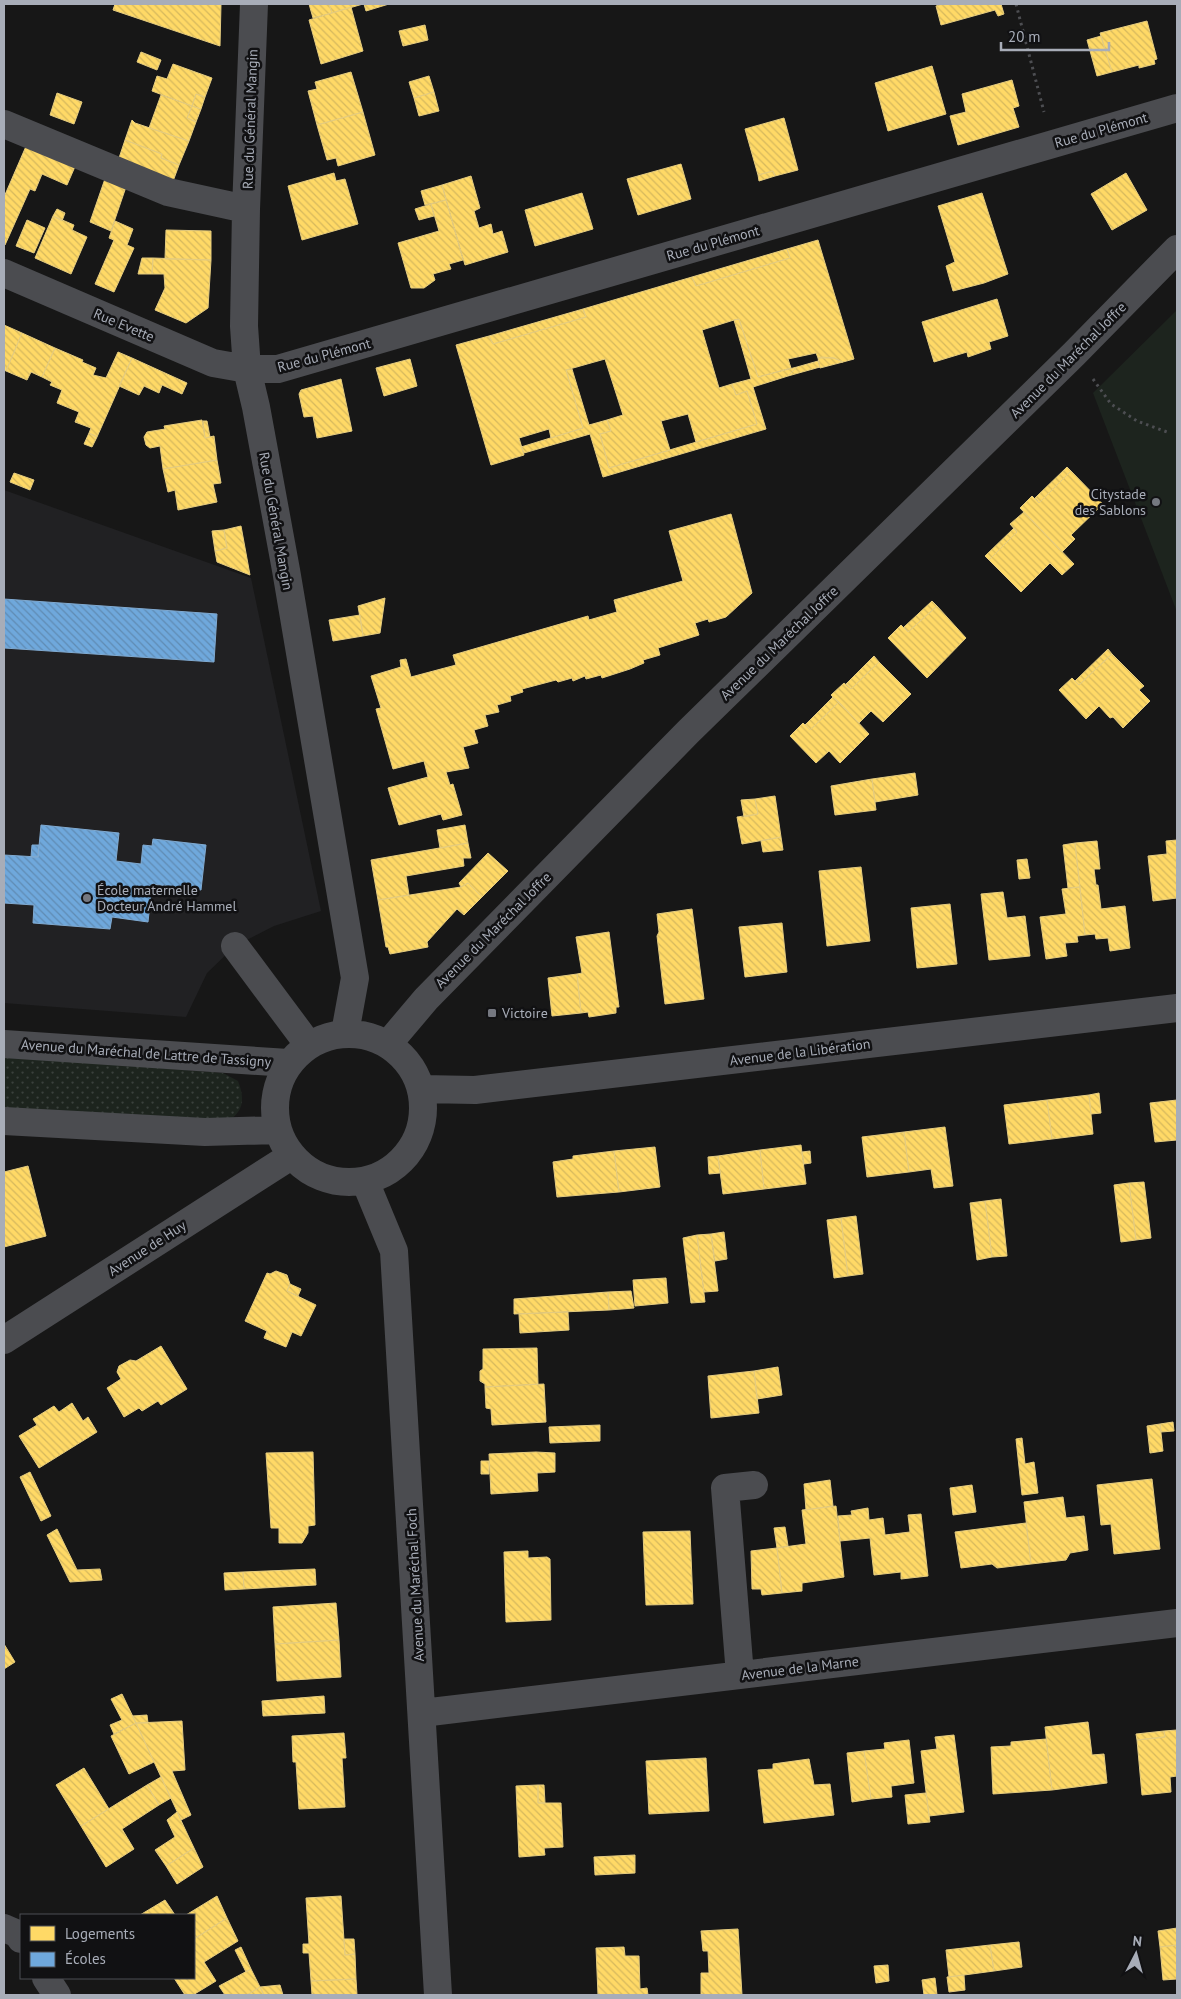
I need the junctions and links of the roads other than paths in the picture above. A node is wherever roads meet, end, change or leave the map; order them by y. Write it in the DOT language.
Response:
graph roads {
  1 [pos="254,4"];
  2 [pos="1177,108"];
  3 [pos="4,124"];
  4 [pos="246,209"];
  5 [pos="1177,249"];
  6 [pos="4,272"];
  7 [pos="246,369"];
  8 [pos="235,946"];
  9 [pos="1177,1008"];
  10 [pos="345,1033"];
  11 [pos="4,1044"];
  12 [pos="308,1044"];
  13 [pos="388,1044"];
  14 [pos="288,1063"];
  15 [pos="422,1089"];
  16 [pos="4,1121"];
  17 [pos="277,1130"];
  18 [pos="291,1156"];
  19 [pos="365,1181"];
  20 [pos="4,1340"];
  21 [pos="754,1485"];
  22 [pos="1177,1623"];
  23 [pos="740,1675"];
  24 [pos="422,1713"];
  25 [pos="4,1928"];
  26 [pos="20,1938"];
  27 [pos="47,1979"];
  28 [pos="57,1995"];
  29 [pos="438,1995"];
  1 -- 4 [label="street, Rue du Général Mangin"];
  2 -- 7 [label="street, Rue du Plémont"];
  3 -- 4 [label="street"];
  4 -- 7 [label="street, Rue du Général Mangin"];
  5 -- 13 [label="street, Avenue du Maréchal Joffre"];
  6 -- 7 [label="street, Rue Evette"];
  7 -- 10 [label="street, Rue du Général Mangin"];
  8 -- 12 [label="street"];
  9 -- 15 [label="street, Avenue de la Libération"];
  10 -- 12 [label="street"];
  10 -- 13 [label="street"];
  11 -- 14 [label="street, Avenue du Maréchal de Lattre de Tassigny"];
  12 -- 14 [label="street"];
  13 -- 15 [label="street"];
  14 -- 17 [label="street"];
  15 -- 19 [label="street"];
  16 -- 17 [label="street"];
  17 -- 18 [label="street"];
  18 -- 19 [label="street"];
  18 -- 20 [label="street, Avenue de Huy"];
  19 -- 24 [label="street, Avenue du Maréchal Foch"];
  21 -- 23 [label="street"];
  22 -- 23 [label="street, Avenue de la Marne"];
  23 -- 24 [label="street, Avenue de la Marne"];
  24 -- 29 [label="street, Avenue du Maréchal Foch"];
  25 -- 26 [label="street"];
  27 -- 28 [label="street"];
}
